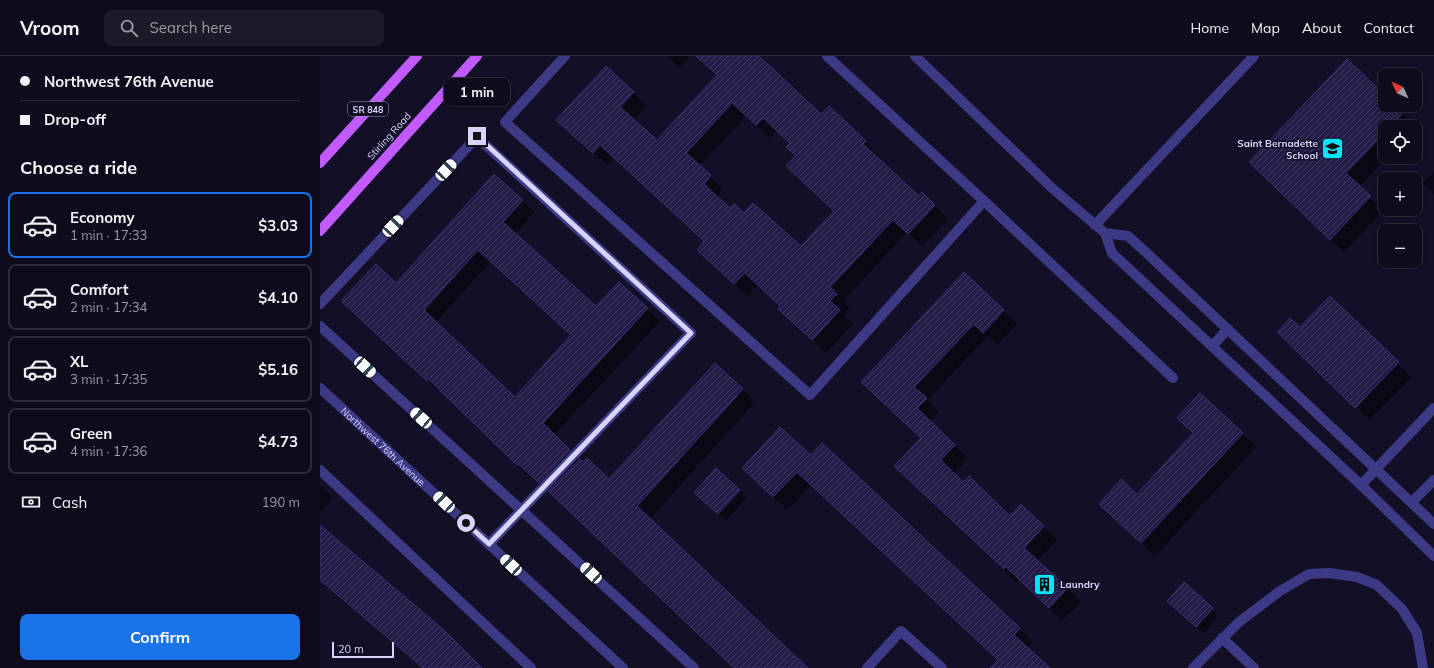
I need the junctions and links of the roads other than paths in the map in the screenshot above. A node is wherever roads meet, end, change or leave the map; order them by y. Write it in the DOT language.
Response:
graph roads {
  1 [pos="417,56"];
  2 [pos="476,56"];
  3 [pos="565,56"];
  4 [pos="827,56"];
  5 [pos="915,56"];
  6 [pos="1254,56"];
  7 [pos="320,162"];
  8 [pos="984,201"];
  9 [pos="1095,224"];
  10 [pos="320,231"];
  11 [pos="1105,233"];
  12 [pos="320,304"];
  13 [pos="320,326"];
  14 [pos="1228,329"];
  15 [pos="1212,346"];
  16 [pos="1173,378"];
  17 [pos="320,388"];
  18 [pos="1434,408"];
  19 [pos="1376,469"];
  20 [pos="320,470"];
  21 [pos="1434,480"];
  22 [pos="1361,486"];
  23 [pos="1412,502"];
  24 [pos="522,510"];
  25 [pos="1434,524"];
  26 [pos="489,544"];
  27 [pos="1434,556"];
  28 [pos="1222,638"];
  29 [pos="532,668"];
  30 [pos="623,668"];
  31 [pos="694,668"];
  32 [pos="867,668"];
  33 [pos="942,668"];
  34 [pos="1193,668"];
  35 [pos="1254,668"];
  36 [pos="1424,668"];
  1 -- 7 [label="main road, SR 848"];
  2 -- 10 [label="main road, Stirling Road"];
  3 -- 8 [label="street"];
  4 -- 8 [label="street"];
  5 -- 9 [label="street"];
  6 -- 9 [label="street"];
  8 -- 16 [label="street"];
  9 -- 11 [label="street"];
  11 -- 14 [label="street"];
  11 -- 15 [label="street"];
  12 -- 24 [label="street"];
  13 -- 24 [label="street"];
  14 -- 15 [label="street"];
  14 -- 19 [label="street"];
  15 -- 22 [label="street"];
  17 -- 26 [label="street, Northwest 76th Avenue"];
  18 -- 19 [label="street"];
  19 -- 22 [label="street"];
  19 -- 23 [label="street"];
  20 -- 29 [label="street"];
  21 -- 23 [label="street"];
  22 -- 27 [label="street"];
  23 -- 25 [label="street"];
  24 -- 26 [label="street"];
  24 -- 31 [label="street"];
  26 -- 30 [label="street, Northwest 76th Avenue"];
  28 -- 34 [label="street"];
  28 -- 35 [label="street"];
  28 -- 36 [label="street"];
  32 -- 33 [label="street"];
}
